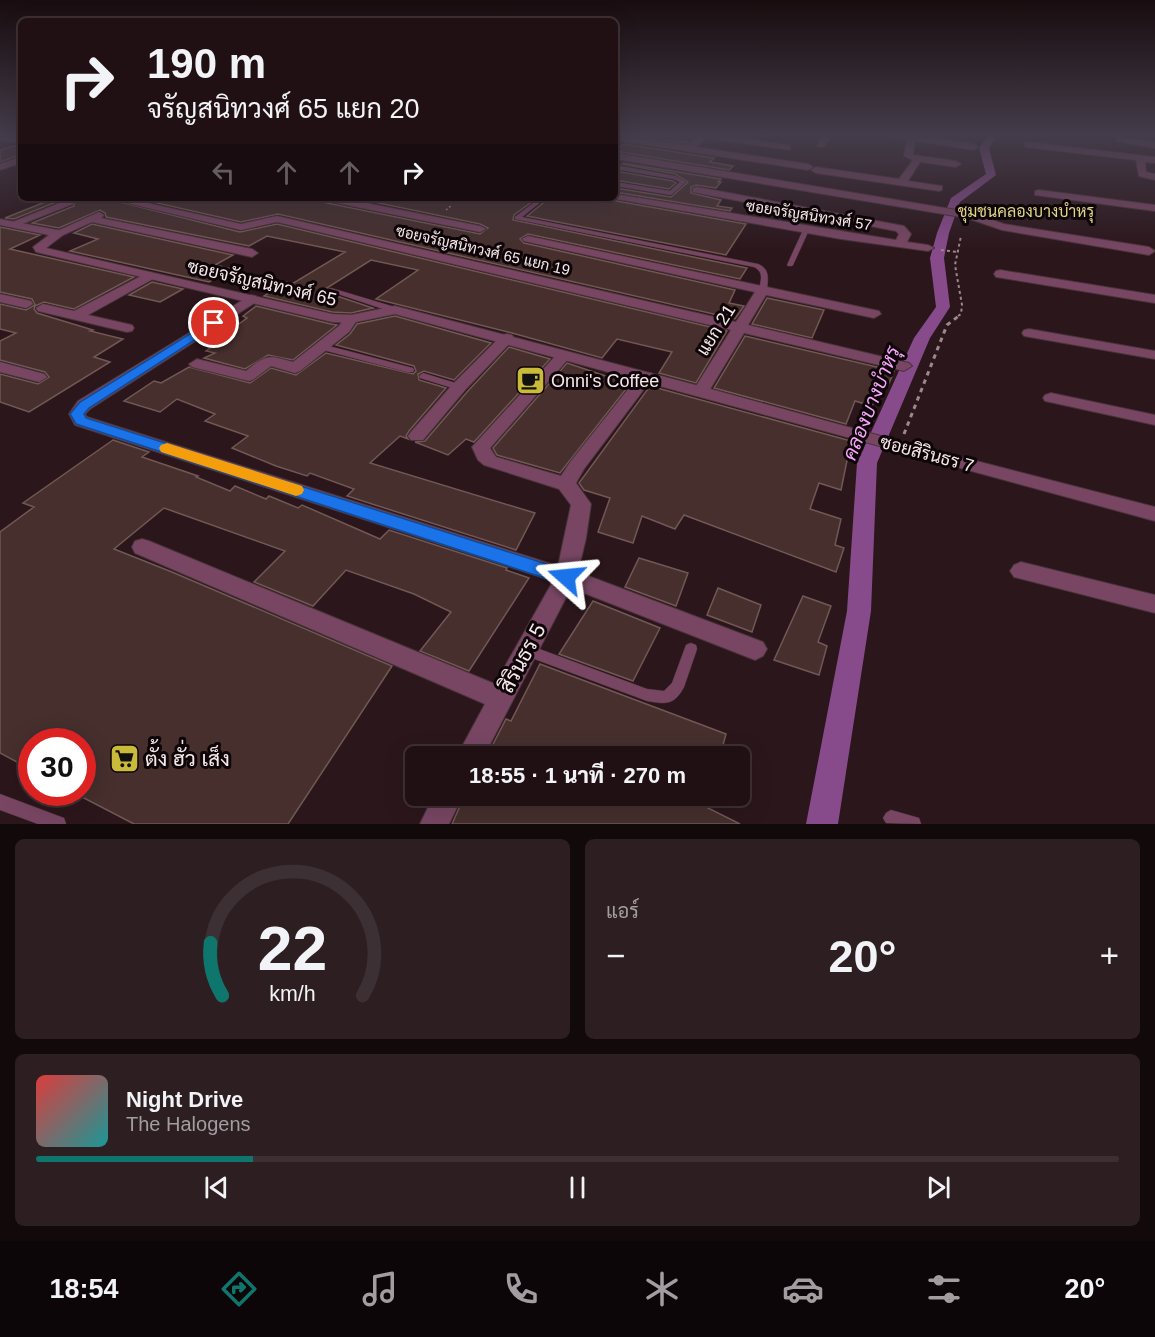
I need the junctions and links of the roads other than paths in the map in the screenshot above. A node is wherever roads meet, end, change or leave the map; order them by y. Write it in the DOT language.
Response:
graph roads {
  1 [pos="650,173"];
  2 [pos="720,173"];
  3 [pos="845,173"];
  4 [pos="908,173"];
  5 [pos="902,183"];
  6 [pos="618,185"];
  7 [pos="939,188"];
  8 [pos="697,190"];
  9 [pos="1040,190"];
  10 [pos="618,198"];
  11 [pos="128,201"];
  12 [pos="342,201"];
  13 [pos="539,201"];
  14 [pos="69,202"];
  15 [pos="1155,206"];
  16 [pos="91,219"];
  17 [pos="0,222"];
  18 [pos="13,224"];
  19 [pos="480,229"];
  20 [pos="806,230"];
  21 [pos="59,233"];
  22 [pos="528,239"];
  23 [pos="900,245"];
  24 [pos="928,248"];
  25 [pos="1149,251"];
  26 [pos="252,253"];
  27 [pos="790,265"];
  28 [pos="1000,274"];
  29 [pos="148,276"];
  30 [pos="763,289"];
  31 [pos="331,290"];
  32 [pos="0,298"];
  33 [pos="250,299"];
  34 [pos="1155,299"];
  35 [pos="26,304"];
  36 [pos="43,308"];
  37 [pos="395,310"];
  38 [pos="874,314"];
  39 [pos="76,316"];
  40 [pos="351,320"];
  41 [pos="128,328"];
  42 [pos="741,328"];
  43 [pos="1029,333"];
  44 [pos="507,338"];
  45 [pos="322,347"];
  46 [pos="564,355"];
  47 [pos="1155,356"];
  48 [pos="197,364"];
  49 [pos="904,366"];
  50 [pos="0,367"];
  51 [pos="410,370"];
  52 [pos="423,376"];
  53 [pos="646,376"];
  54 [pos="39,377"];
  55 [pos="459,387"];
  56 [pos="701,391"];
  57 [pos="1051,398"];
  58 [pos="1155,420"];
  59 [pos="417,436"];
  60 [pos="566,484"];
  61 [pos="1155,514"];
  62 [pos="142,547"];
  63 [pos="1021,571"];
  64 [pos="566,577"];
  65 [pos="1155,604"];
  66 [pos="691,649"];
  67 [pos="755,649"];
  68 [pos="526,650"];
  69 [pos="500,698"];
  70 [pos="475,746"];
  71 [pos="0,802"];
  72 [pos="443,806"];
  73 [pos="891,818"];
  74 [pos="58,824"];
  75 [pos="434,824"];
  76 [pos="913,824"];
  1 -- 6 [label="lane"];
  2 -- 25 [label="street"];
  3 -- 5 [label="street"];
  4 -- 5 [label="street"];
  5 -- 7 [label="street"];
  8 -- 23 [label="street"];
  9 -- 15 [label="street"];
  10 -- 20 [label="street, ซอยจรัญสนิทวงศ์ 57"];
  11 -- 16 [label="street"];
  11 -- 42 [label="street, ซอยจรัญสนิทวงศ์ 65 แยก 19"];
  12 -- 19 [label="street"];
  13 -- 30 [label="lane"];
  14 -- 18 [label="street"];
  16 -- 21 [label="street"];
  16 -- 26 [label="street"];
  17 -- 18 [label="street"];
  18 -- 21 [label="street"];
  20 -- 23 [label="street, ซอยจรัญสนิทวงศ์ 57"];
  20 -- 27 [label="lane"];
  21 -- 29 [label="street, ซอยจรัญสนิทวงศ์ 65"];
  22 -- 30 [label="street"];
  23 -- 24 [label="street, ซอยจรัญสนิทวงศ์ 57"];
  28 -- 34 [label="street"];
  29 -- 33 [label="street, ซอยจรัญสนิทวงศ์ 65"];
  29 -- 39 [label="street"];
  30 -- 38 [label="street"];
  30 -- 42 [label="street, แยก 21"];
  31 -- 37 [label="lane"];
  32 -- 35 [label="street"];
  33 -- 40 [label="street, ซอยจรัญสนิทวงศ์ 65"];
  33 -- 64 [label="street"];
  36 -- 39 [label="street"];
  37 -- 40 [label="street, ซอยจรัญสนิทวงศ์ 65"];
  37 -- 44 [label="street, ซอยจรัญสนิทวงศ์ 65"];
  39 -- 41 [label="street"];
  40 -- 45 [label="street"];
  42 -- 49 [label="street, ซอยจรัญสนิทวงศ์ 65 แยก 19"];
  42 -- 56 [label="street, แยก 21"];
  43 -- 47 [label="street"];
  44 -- 46 [label="street, ซอยจรัญสนิทวงศ์ 65"];
  44 -- 55 [label="street"];
  45 -- 48 [label="street"];
  45 -- 51 [label="lane"];
  46 -- 53 [label="street, ซอยจรัญสนิทวงศ์ 65"];
  46 -- 60 [label="street"];
  50 -- 54 [label="street"];
  52 -- 55 [label="lane"];
  53 -- 56 [label="street, ซอยจรัญสนิทวงศ์ 65"];
  53 -- 60 [label="street"];
  55 -- 59 [label="street"];
  56 -- 61 [label="street, ซอยสิรินธร 7"];
  57 -- 58 [label="street"];
  60 -- 64 [label="street, สิรินธร 5"];
  62 -- 69 [label="street"];
  63 -- 65 [label="street"];
  64 -- 67 [label="street"];
  64 -- 68 [label="street, สิรินธร 5"];
  66 -- 68 [label="lane"];
  68 -- 69 [label="street, สิรินธร 5"];
  69 -- 70 [label="street, สิรินธร 5"];
  71 -- 74 [label="lane"];
  72 -- 75 [label="street"];
  73 -- 76 [label="lane"];
}
